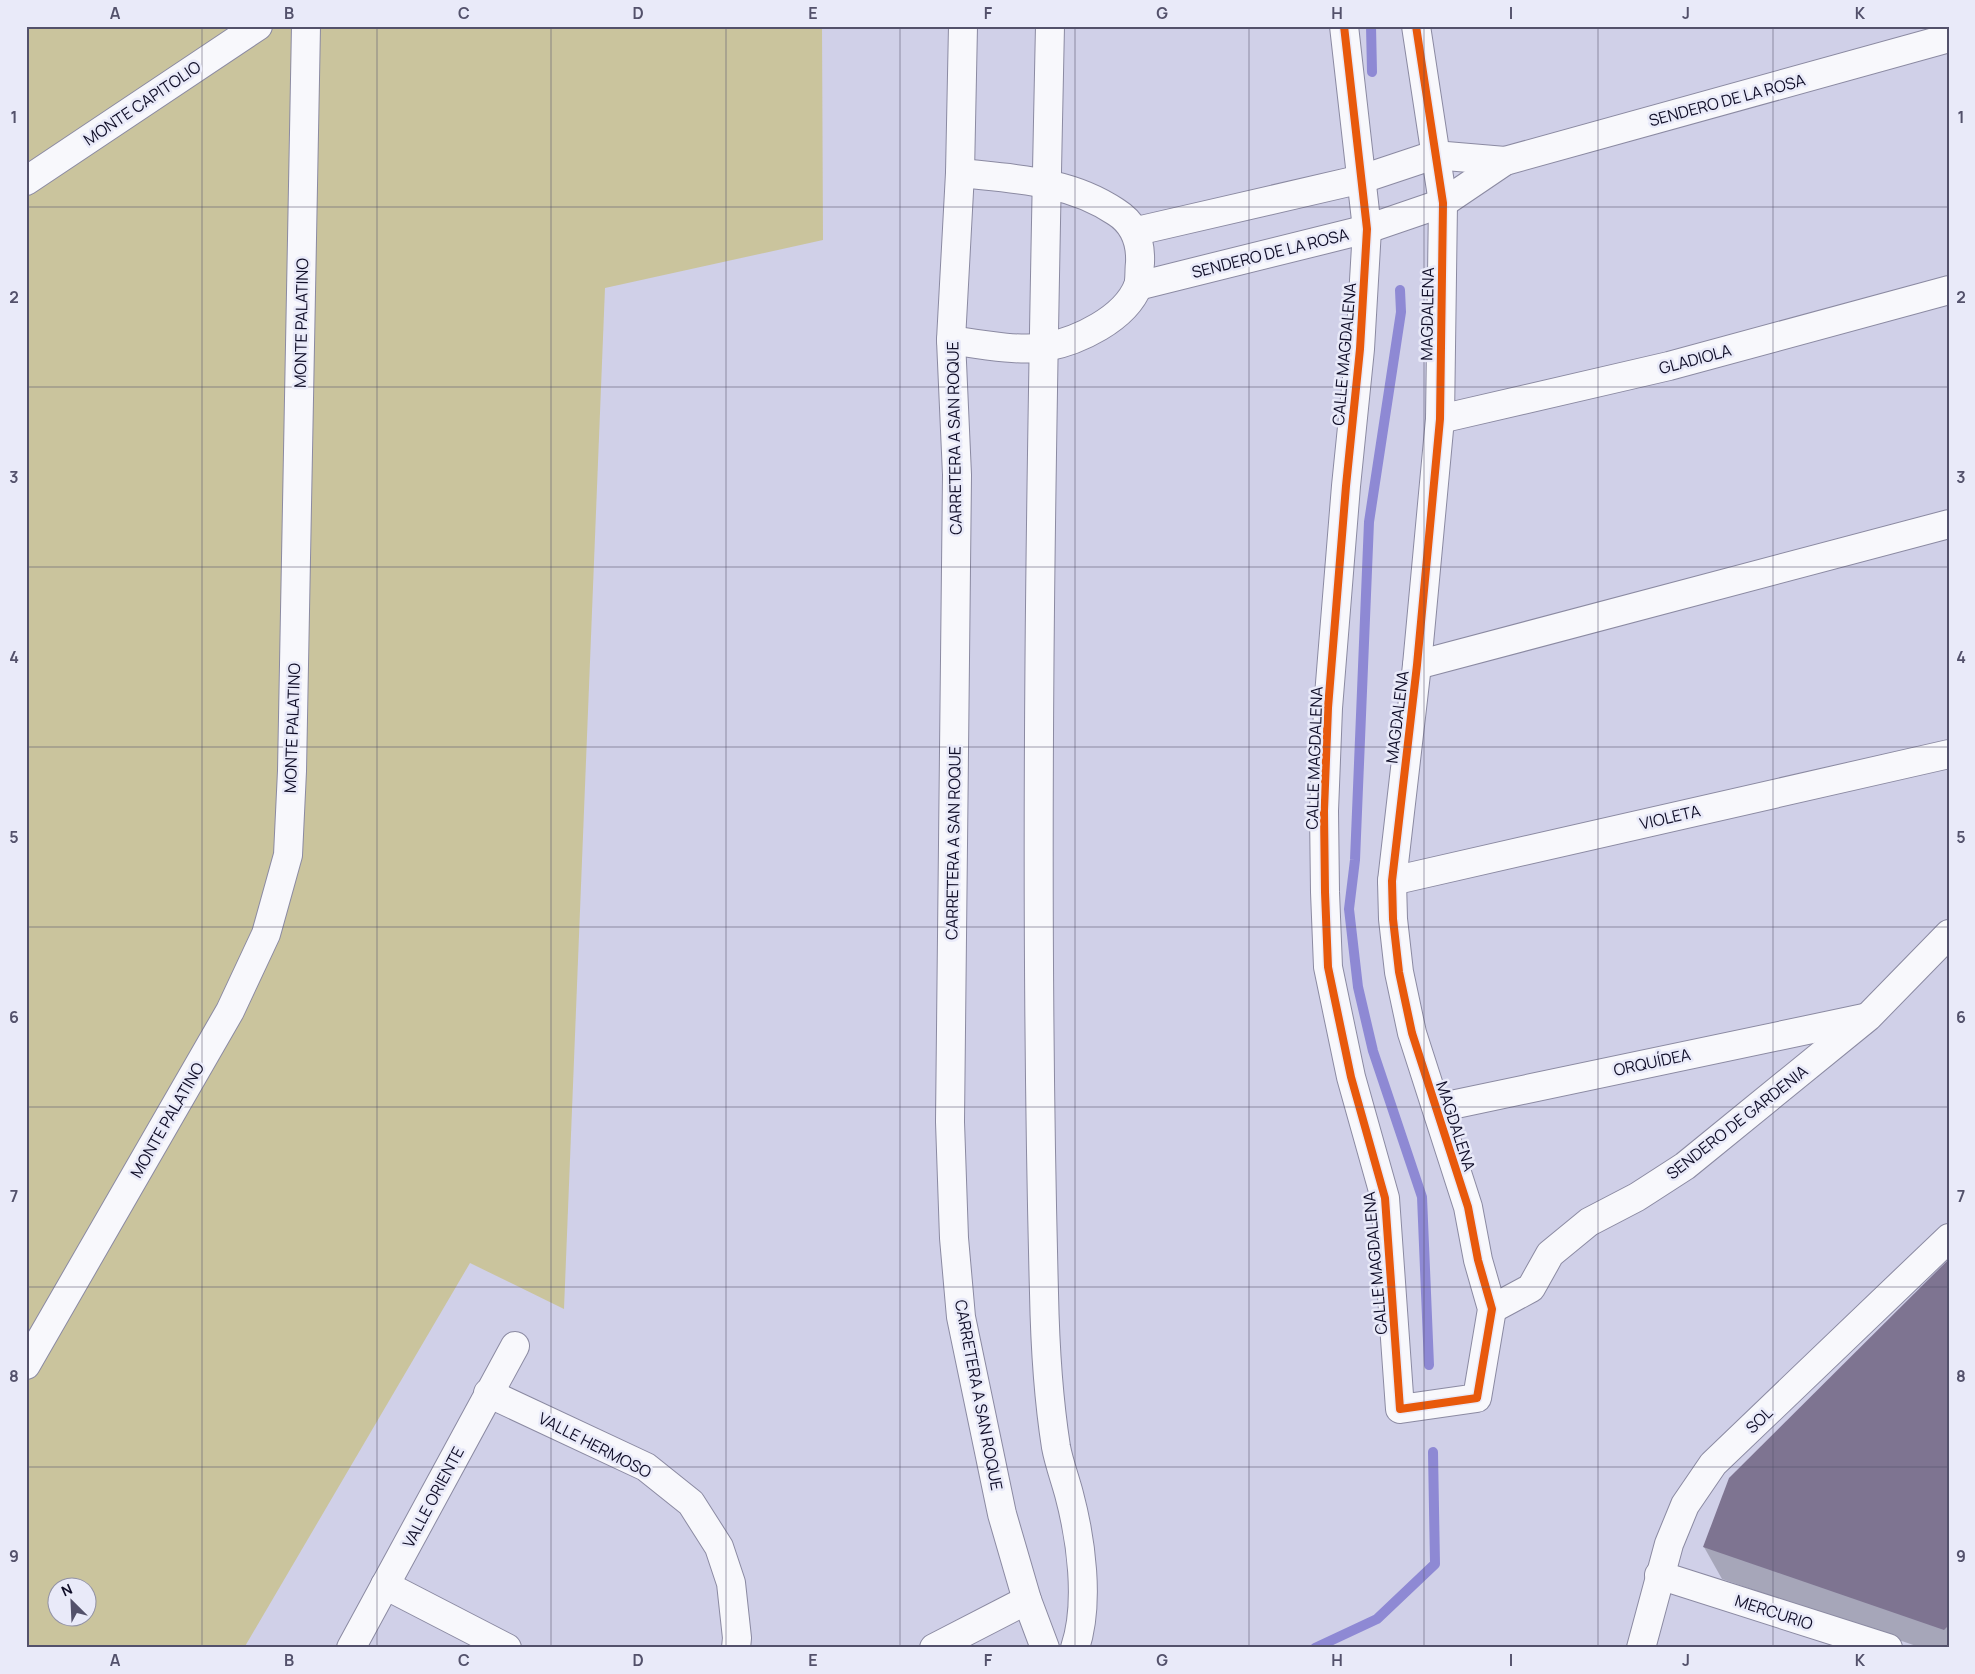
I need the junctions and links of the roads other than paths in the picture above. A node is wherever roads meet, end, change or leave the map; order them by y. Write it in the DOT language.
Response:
graph roads {
  1 [pos="258,26"];
  2 [pos="306,26"];
  3 [pos="963,26"];
  4 [pos="1050,26"];
  5 [pos="1344,26"];
  6 [pos="1416,26"];
  7 [pos="1949,38"];
  8 [pos="1434,155"];
  9 [pos="1505,162"];
  10 [pos="960,173"];
  11 [pos="1362,179"];
  12 [pos="26,180"];
  13 [pos="1047,182"];
  14 [pos="1443,203"];
  15 [pos="1367,229"];
  16 [pos="1136,231"];
  17 [pos="1138,286"];
  18 [pos="1949,290"];
  19 [pos="951,340"];
  20 [pos="1045,347"];
  21 [pos="1440,419"];
  22 [pos="1949,524"];
  23 [pos="1417,665"];
  24 [pos="1949,754"];
  25 [pos="1392,881"];
  26 [pos="1949,934"];
  27 [pos="1868,1017"];
  28 [pos="1437,1108"];
  29 [pos="1949,1238"];
  30 [pos="1492,1308"];
  31 [pos="515,1346"];
  32 [pos="26,1365"];
  33 [pos="488,1393"];
  34 [pos="1477,1398"];
  35 [pos="1660,1575"];
  36 [pos="385,1585"];
  37 [pos="1026,1600"];
  38 [pos="351,1648"];
  39 [pos="507,1648"];
  40 [pos="736,1648"];
  41 [pos="934,1648"];
  42 [pos="1045,1648"];
  43 [pos="1074,1648"];
  44 [pos="1641,1648"];
  45 [pos="1888,1648"];
  1 -- 12 [label="street, MONTE CAPITOLIO"];
  2 -- 32 [label="street, MONTE PALATINO"];
  3 -- 10 [label="street, CARRETERA A SAN ROQUE"];
  4 -- 13 [label="street"];
  5 -- 11 [label="street, CALLE MAGDALENA"];
  6 -- 8 [label="street, MAGDALENA"];
  7 -- 9 [label="street, SENDERO DE LA ROSA"];
  8 -- 9 [label="street, SENDERO DE LA ROSA"];
  8 -- 11 [label="street, SENDERO DE LA ROSA"];
  8 -- 14 [label="street, MAGDALENA"];
  9 -- 14 [label="street, SENDERO DE LA ROSA"];
  10 -- 13 [label="street"];
  10 -- 19 [label="street, CARRETERA A SAN ROQUE"];
  11 -- 15 [label="street, CALLE MAGDALENA"];
  11 -- 16 [label="street, SENDERO DE LA ROSA"];
  13 -- 16 [label="street"];
  13 -- 20 [label="street"];
  14 -- 15 [label="street, SENDERO DE LA ROSA"];
  14 -- 21 [label="street, MAGDALENA"];
  15 -- 17 [label="street, SENDERO DE LA ROSA"];
  15 -- 34 [label="street, CALLE MAGDALENA"];
  16 -- 17 [label="street"];
  17 -- 20 [label="street"];
  18 -- 21 [label="street, GLADIOLA"];
  19 -- 20 [label="street"];
  19 -- 37 [label="street, CARRETERA A SAN ROQUE"];
  20 -- 43 [label="street"];
  21 -- 23 [label="street, MAGDALENA"];
  22 -- 23 [label="street"];
  23 -- 25 [label="street, MAGDALENA"];
  24 -- 25 [label="street, VIOLETA"];
  25 -- 28 [label="street, MAGDALENA"];
  26 -- 27 [label="street, SENDERO DE GARDENIA"];
  27 -- 28 [label="street, ORQUÍDEA"];
  27 -- 30 [label="street, SENDERO DE GARDENIA"];
  28 -- 30 [label="street, MAGDALENA"];
  29 -- 35 [label="street, SOL"];
  30 -- 34 [label="street, MAGDALENA"];
  31 -- 33 [label="street, VALLE ORIENTE"];
  33 -- 36 [label="street, VALLE ORIENTE"];
  33 -- 40 [label="street, VALLE HERMOSO"];
  35 -- 44 [label="street, SOL"];
  35 -- 45 [label="street, MERCURIO"];
  36 -- 38 [label="street, VALLE ORIENTE"];
  36 -- 39 [label="street"];
  37 -- 41 [label="street"];
  37 -- 42 [label="street, CARRETERA A SAN ROQUE"];
}
